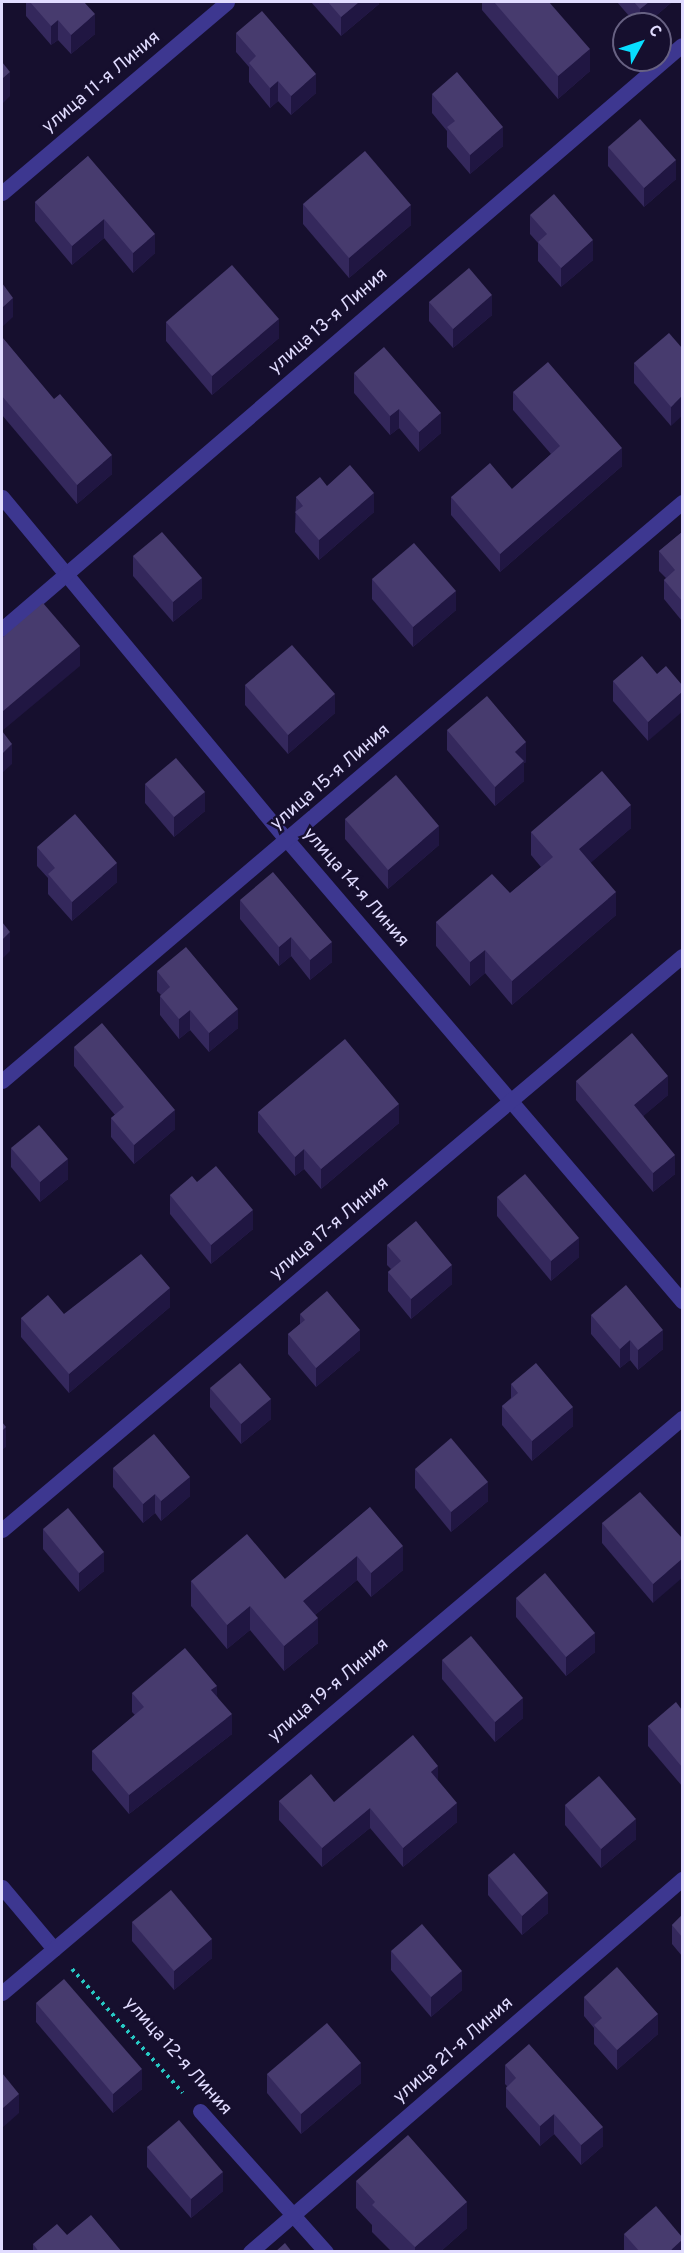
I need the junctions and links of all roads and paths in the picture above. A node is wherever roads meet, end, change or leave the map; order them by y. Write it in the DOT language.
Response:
graph roads {
  1 [pos="227,2"];
  2 [pos="682,45"];
  3 [pos="2,193"];
  4 [pos="2,496"];
  5 [pos="682,502"];
  6 [pos="66,574"];
  7 [pos="2,629"];
  8 [pos="288,841"];
  9 [pos="682,956"];
  10 [pos="2,1081"];
  11 [pos="514,1101"];
  12 [pos="682,1301"];
  13 [pos="682,1418"];
  14 [pos="2,1530"];
  15 [pos="682,1879"];
  16 [pos="2,1887"];
  17 [pos="54,1949"];
  18 [pos="2,1993"];
  19 [pos="200,2112"];
  20 [pos="294,2215"];
  21 [pos="250,2252"];
  22 [pos="326,2252"];
  1 -- 3 [label="street, улица 11-я Линия"];
  2 -- 6 [label="street, улица 13-я Линия"];
  4 -- 6 [label="street, улица 14-я Линия"];
  5 -- 8 [label="street, улица 15-я Линия"];
  6 -- 7 [label="street, улица 13-я Линия"];
  6 -- 8 [label="street, улица 14-я Линия"];
  8 -- 10 [label="street, улица 15-я Линия"];
  8 -- 11 [label="street, улица 14-я Линия"];
  9 -- 11 [label="street, улица 17-я Линия"];
  11 -- 12 [label="street, улица 14-я Линия"];
  11 -- 14 [label="street, улица 17-я Линия"];
  13 -- 17 [label="street, улица 19-я Линия"];
  15 -- 20 [label="street, улица 21-я Линия"];
  16 -- 17 [label="street"];
  17 -- 18 [label="street, улица 19-я Линия"];
  17 -- 19 [label="path, улица 12-я Линия"];
  19 -- 20 [label="street, улица 12-я Линия"];
  20 -- 21 [label="street, улица 21-я Линия"];
  20 -- 22 [label="street, улица 12-я Линия"];
}
